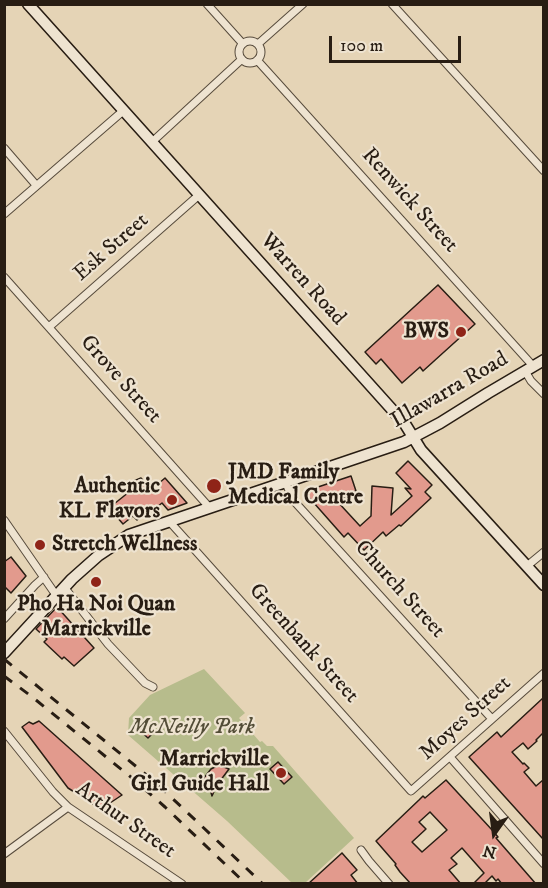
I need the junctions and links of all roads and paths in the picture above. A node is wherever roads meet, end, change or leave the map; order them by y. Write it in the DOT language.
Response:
graph roads {
  1 [pos="28,4"];
  2 [pos="207,4"];
  3 [pos="303,4"];
  4 [pos="392,4"];
  5 [pos="243,44"];
  6 [pos="258,44"];
  7 [pos="242,59"];
  8 [pos="258,60"];
  9 [pos="123,111"];
  10 [pos="152,142"];
  11 [pos="4,148"];
  12 [pos="543,171"];
  13 [pos="36,185"];
  14 [pos="199,195"];
  15 [pos="4,214"];
  16 [pos="4,278"];
  17 [pos="49,327"];
  18 [pos="543,360"];
  19 [pos="529,369"];
  20 [pos="543,394"];
  21 [pos="414,437"];
  22 [pos="285,481"];
  23 [pos="209,507"];
  24 [pos="4,520"];
  25 [pos="169,521"];
  26 [pos="543,552"];
  27 [pos="527,566"];
  28 [pos="44,577"];
  29 [pos="543,585"];
  30 [pos="60,591"];
  31 [pos="4,619"];
  32 [pos="4,653"];
  33 [pos="543,673"];
  34 [pos="153,687"];
  35 [pos="492,719"];
  36 [pos="4,731"];
  37 [pos="450,757"];
  38 [pos="411,791"];
  39 [pos="68,807"];
  40 [pos="361,850"];
  41 [pos="4,854"];
  42 [pos="543,864"];
  43 [pos="182,884"];
  44 [pos="389,884"];
  1 -- 9 [label="street, Warren Road"];
  2 -- 5 [label="street"];
  3 -- 6 [label="street"];
  4 -- 12 [label="street"];
  5 -- 6 [label="street"];
  5 -- 7 [label="street"];
  6 -- 8 [label="street"];
  7 -- 8 [label="street"];
  7 -- 10 [label="street"];
  8 -- 19 [label="street, Renwick Street"];
  9 -- 10 [label="street, Warren Road"];
  9 -- 13 [label="street"];
  10 -- 14 [label="street, Warren Road"];
  11 -- 13 [label="street"];
  13 -- 15 [label="street"];
  14 -- 17 [label="street, Esk Street"];
  14 -- 21 [label="street, Warren Road"];
  16 -- 17 [label="street, Grove Street"];
  17 -- 23 [label="street, Grove Street"];
  18 -- 19 [label="street, Illawarra Road"];
  19 -- 20 [label="street, Renwick Street"];
  19 -- 21 [label="street, Illawarra Road"];
  21 -- 22 [label="street, Illawarra Road"];
  21 -- 27 [label="street, Warren Road"];
  22 -- 23 [label="street, Illawarra Road"];
  22 -- 35 [label="street, Church Street"];
  23 -- 25 [label="street, Illawarra Road"];
  24 -- 28 [label="street"];
  25 -- 30 [label="street, Illawarra Road"];
  25 -- 38 [label="street, Greenbank Street"];
  26 -- 27 [label="street"];
  27 -- 29 [label="street, Warren Road"];
  28 -- 30 [label="street"];
  28 -- 31 [label="street"];
  30 -- 32 [label="street, Illawarra Road"];
  30 -- 34 [label="street"];
  33 -- 35 [label="street, Moyes Street"];
  35 -- 37 [label="street, Moyes Street"];
  36 -- 39 [label="street, Arthur Street"];
  37 -- 38 [label="street, Moyes Street"];
  37 -- 42 [label="street"];
  39 -- 41 [label="street"];
  39 -- 43 [label="street, Arthur Street"];
  40 -- 44 [label="street"];
}
